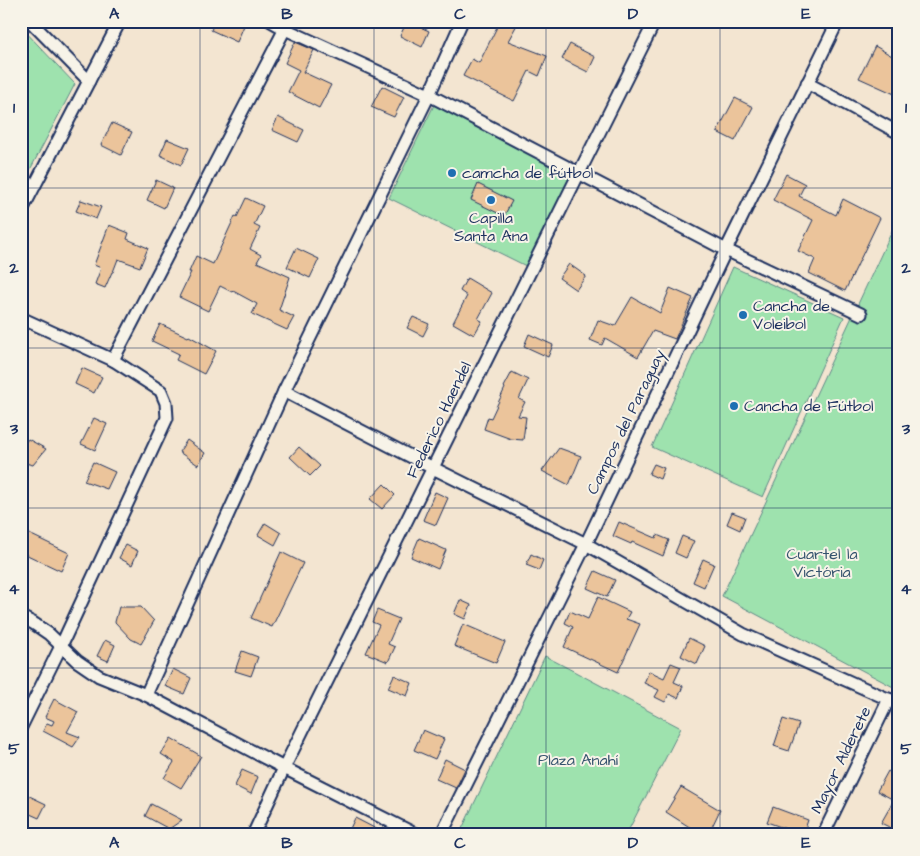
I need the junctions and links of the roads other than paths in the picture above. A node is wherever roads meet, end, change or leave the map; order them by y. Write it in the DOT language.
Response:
graph roads {
  1 [pos="30,21"];
  2 [pos="120,21"];
  3 [pos="271,21"];
  4 [pos="462,21"];
  5 [pos="655,21"];
  6 [pos="838,21"];
  7 [pos="287,25"];
  8 [pos="89,81"];
  9 [pos="807,83"];
  10 [pos="429,95"];
  11 [pos="899,133"];
  12 [pos="579,173"];
  13 [pos="21,212"];
  14 [pos="726,250"];
  15 [pos="861,314"];
  16 [pos="21,318"];
  17 [pos="112,360"];
  18 [pos="284,391"];
  19 [pos="433,468"];
  20 [pos="586,544"];
  21 [pos="21,617"];
  22 [pos="61,646"];
  23 [pos="146,695"];
  24 [pos="894,702"];
  25 [pos="21,727"];
  26 [pos="284,768"];
  27 [pos="253,835"];
  28 [pos="417,835"];
  29 [pos="442,835"];
  30 [pos="823,835"];
  1 -- 8 [label="street"];
  2 -- 8 [label="street"];
  3 -- 7 [label="street"];
  4 -- 10 [label="street"];
  5 -- 12 [label="street, Federico Haendel"];
  6 -- 9 [label="street, Campos del Paraguay"];
  7 -- 10 [label="street"];
  7 -- 17 [label="street"];
  8 -- 13 [label="street"];
  9 -- 11 [label="street"];
  9 -- 14 [label="street, Campos del Paraguay"];
  10 -- 12 [label="street"];
  10 -- 18 [label="street"];
  12 -- 14 [label="street"];
  12 -- 19 [label="street, Federico Haendel"];
  14 -- 15 [label="street"];
  14 -- 20 [label="street, Campos del Paraguay"];
  16 -- 17 [label="street"];
  17 -- 22 [label="street"];
  18 -- 19 [label="street"];
  18 -- 23 [label="street"];
  19 -- 20 [label="street"];
  19 -- 26 [label="street, Federico Haendel"];
  20 -- 24 [label="street"];
  20 -- 29 [label="street, Campos del Paraguay"];
  21 -- 22 [label="street"];
  22 -- 23 [label="street"];
  22 -- 25 [label="street"];
  23 -- 26 [label="street"];
  24 -- 30 [label="street, Mayor Alderete"];
  26 -- 27 [label="street, Federico Haendel"];
  26 -- 28 [label="street"];
}
